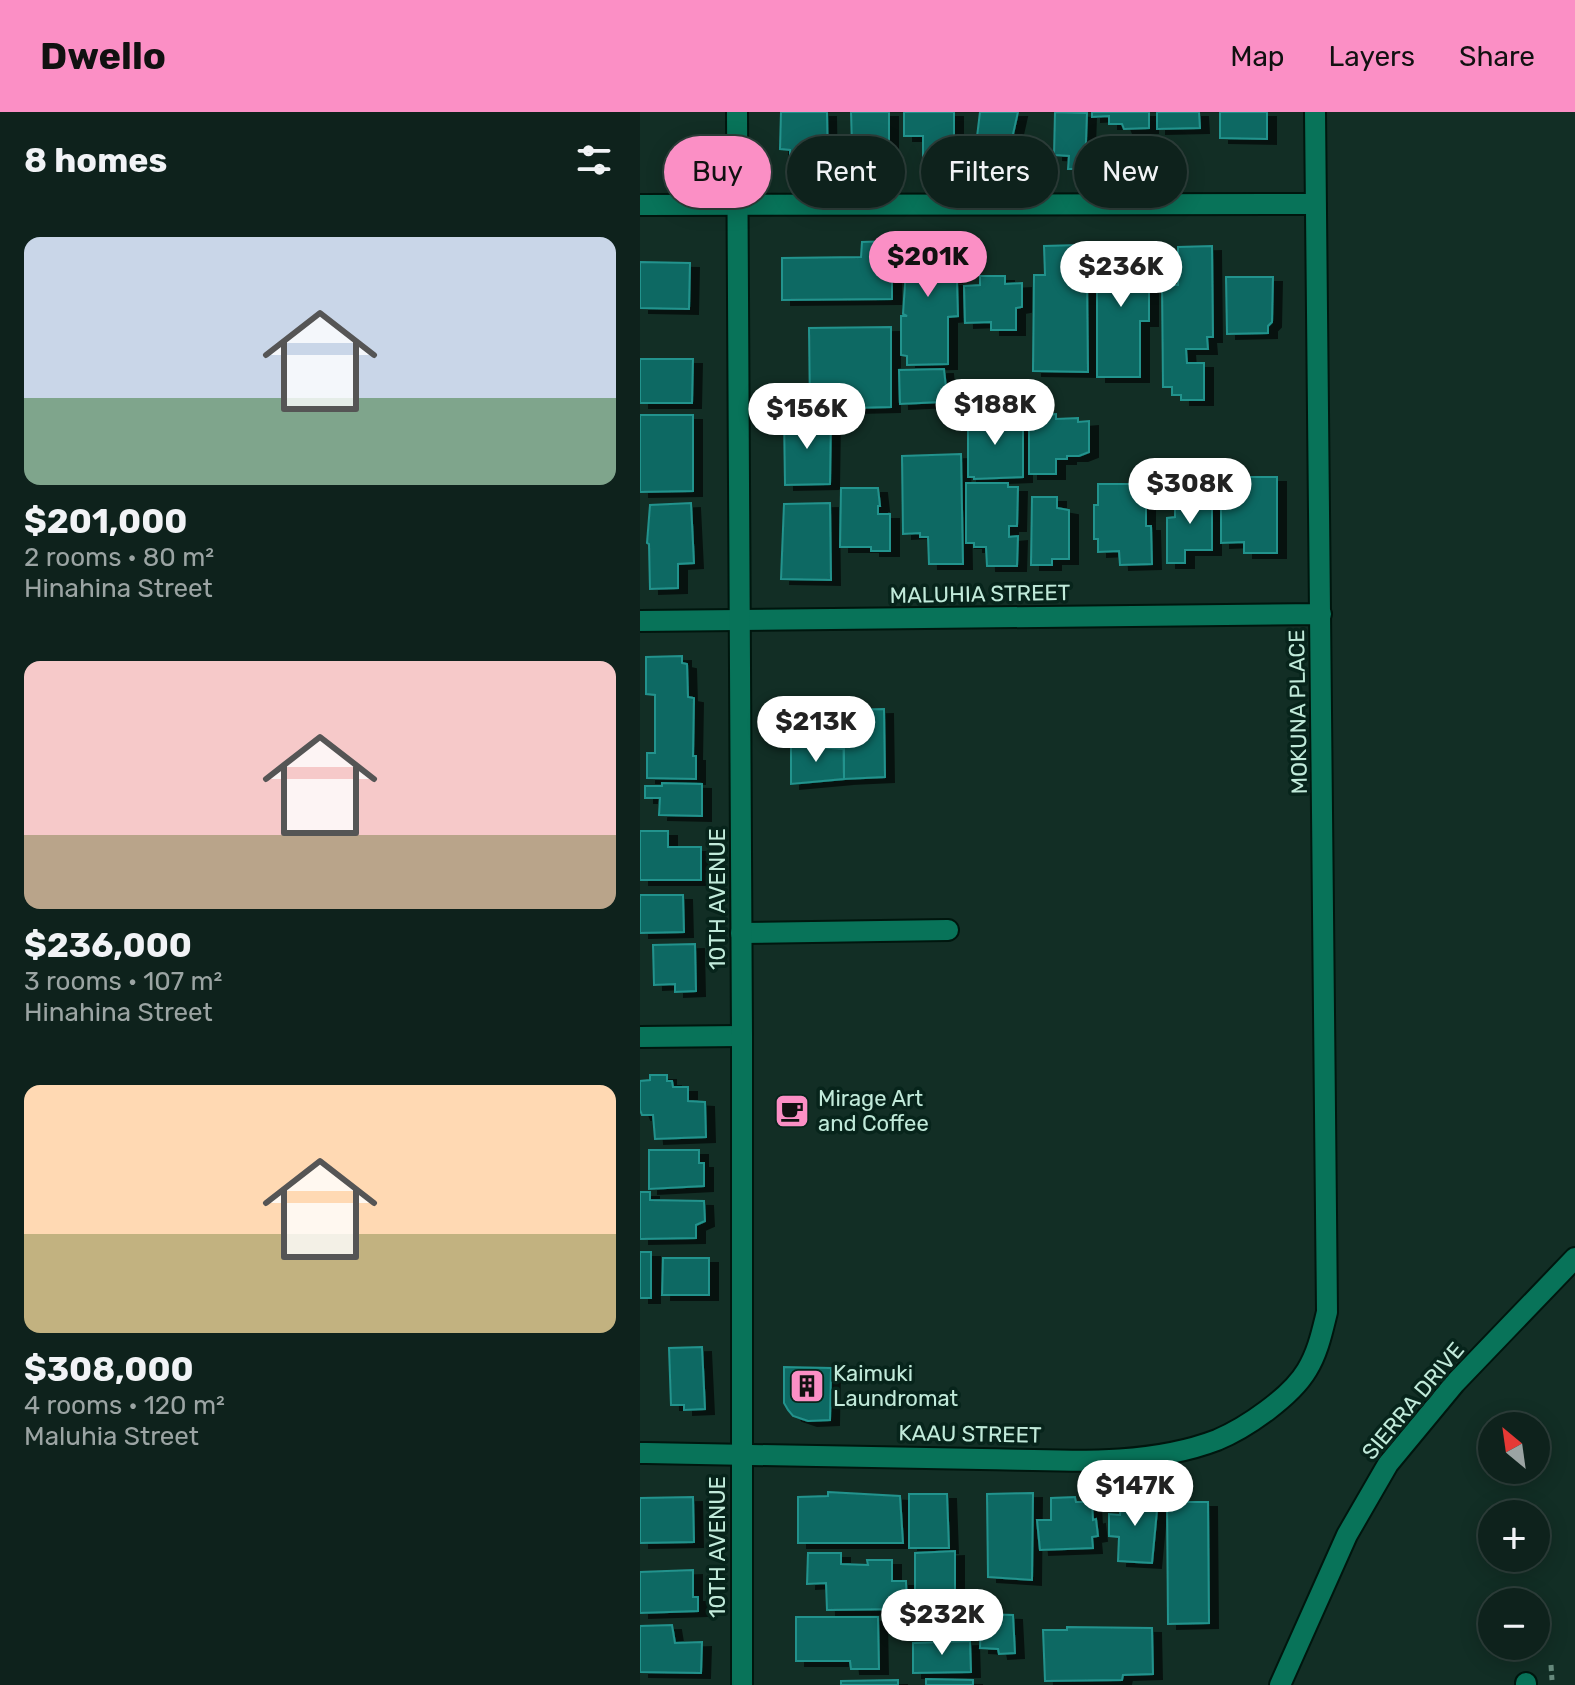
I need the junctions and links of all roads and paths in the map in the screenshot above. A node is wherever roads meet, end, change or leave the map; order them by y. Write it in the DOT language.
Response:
graph roads {
  1 [pos="737,112"];
  2 [pos="1315,112"];
  3 [pos="737,136"];
  4 [pos="1316,204"];
  5 [pos="640,205"];
  6 [pos="664,205"];
  7 [pos="771,205"];
  8 [pos="738,208"];
  9 [pos="1321,614"];
  10 [pos="739,620"];
  11 [pos="640,621"];
  12 [pos="948,930"];
  13 [pos="741,933"];
  14 [pos="742,1036"];
  15 [pos="640,1037"];
  16 [pos="1575,1258"];
  17 [pos="1327,1312"];
  18 [pos="640,1453"];
  19 [pos="741,1454"];
  20 [pos="1551,1665"];
  21 [pos="742,1685"];
  22 [pos="1280,1685"];
  23 [pos="1552,1685"];
  1 -- 3 [label="street, 10TH AVENUE"];
  2 -- 4 [label="street, MOKUNA PLACE"];
  4 -- 7 [label="street"];
  4 -- 9 [label="street, MOKUNA PLACE"];
  5 -- 6 [label="street"];
  8 -- 10 [label="street, 10TH AVENUE"];
  9 -- 10 [label="street, MALUHIA STREET"];
  9 -- 17 [label="street, MOKUNA PLACE"];
  10 -- 11 [label="street, MALUHIA STREET"];
  10 -- 13 [label="street, 10TH AVENUE"];
  12 -- 13 [label="street"];
  13 -- 14 [label="street, 10TH AVENUE"];
  14 -- 15 [label="street"];
  14 -- 19 [label="street, 10TH AVENUE"];
  16 -- 22 [label="street, SIERRA DRIVE"];
  17 -- 19 [label="street, KAAU STREET"];
  18 -- 19 [label="street, KAAU STREET"];
  19 -- 21 [label="street, 10TH AVENUE"];
  20 -- 23 [label="path"];
}
